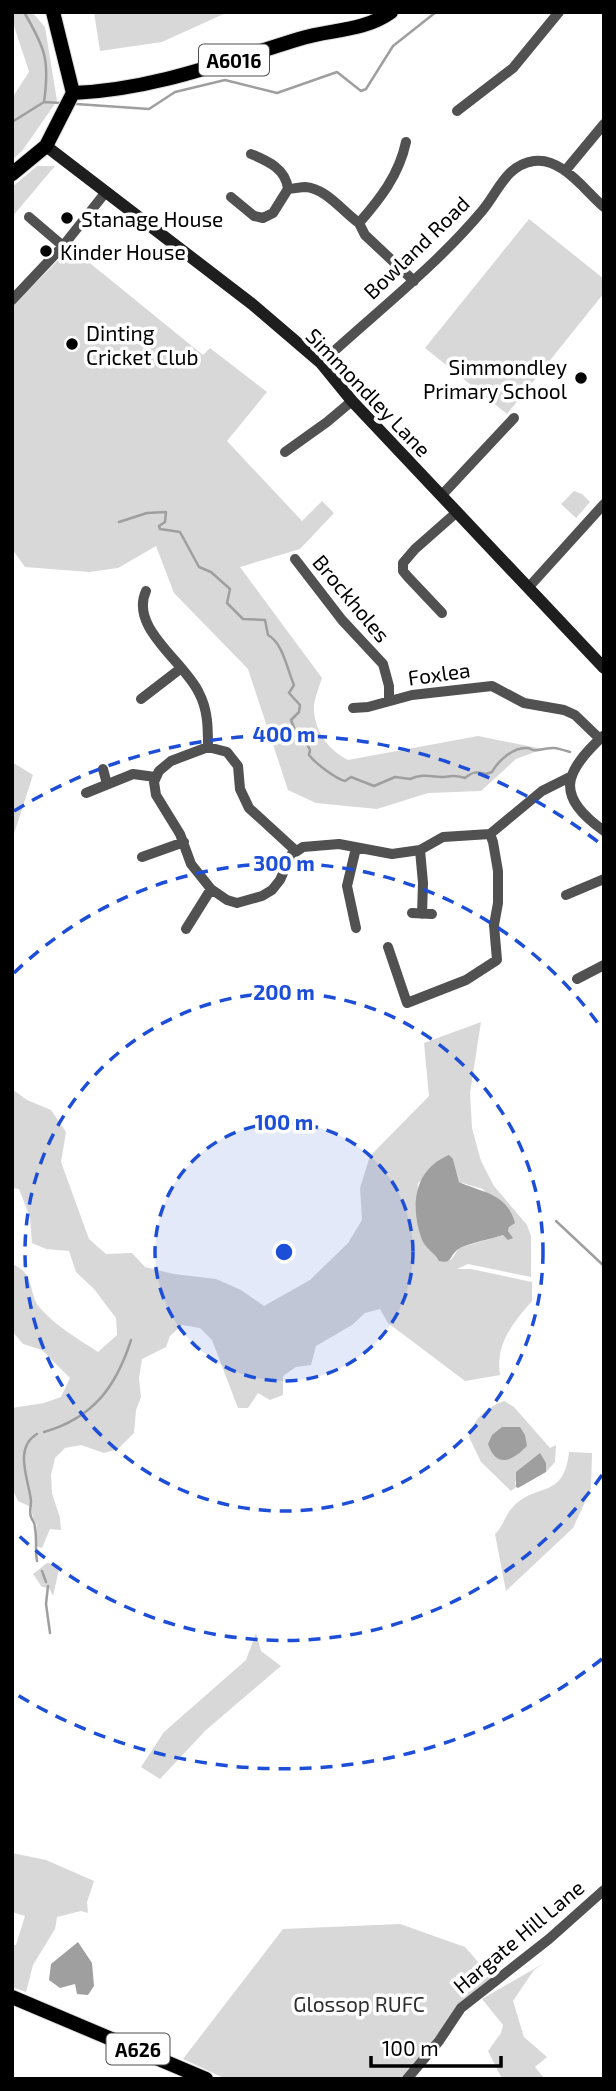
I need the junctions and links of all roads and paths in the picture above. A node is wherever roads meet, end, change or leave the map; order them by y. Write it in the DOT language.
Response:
graph roads {
  1 [pos="54,12"];
  2 [pos="391,12"];
  3 [pos="559,12"];
  4 [pos="73,93"];
  5 [pos="457,111"];
  6 [pos="604,124"];
  7 [pos="406,142"];
  8 [pos="46,146"];
  9 [pos="251,154"];
  10 [pos="565,171"];
  11 [pos="12,174"];
  12 [pos="288,189"];
  13 [pos="105,193"];
  14 [pos="231,197"];
  15 [pos="604,207"];
  16 [pos="29,217"];
  17 [pos="359,223"];
  18 [pos="63,246"];
  19 [pos="414,281"];
  20 [pos="12,300"];
  21 [pos="321,363"];
  22 [pos="352,401"];
  23 [pos="514,418"];
  24 [pos="285,452"];
  25 [pos="441,496"];
  26 [pos="603,505"];
  27 [pos="457,512"];
  28 [pos="295,559"];
  29 [pos="528,588"];
  30 [pos="146,591"];
  31 [pos="442,613"];
  32 [pos="604,668"];
  33 [pos="180,669"];
  34 [pos="141,699"];
  35 [pos="389,700"];
  36 [pos="353,708"];
  37 [pos="602,737"];
  38 [pos="208,747"];
  39 [pos="103,769"];
  40 [pos="155,777"];
  41 [pos="570,777"];
  42 [pos="107,784"];
  43 [pos="86,793"];
  44 [pos="604,831"];
  45 [pos="490,834"];
  46 [pos="184,842"];
  47 [pos="356,848"];
  48 [pos="296,850"];
  49 [pos="420,850"];
  50 [pos="142,857"];
  51 [pos="604,879"];
  52 [pos="211,889"];
  53 [pos="566,895"];
  54 [pos="422,914"];
  55 [pos="342,923"];
  56 [pos="186,929"];
  57 [pos="388,947"];
  58 [pos="604,965"];
  59 [pos="577,979"];
  60 [pos="604,1890"];
  61 [pos="12,1997"];
  62 [pos="206,2079"];
  63 [pos="407,2079"];
  1 -- 4 [label="main road"];
  2 -- 4 [label="main road, A6016"];
  3 -- 5 [label="street"];
  4 -- 8 [label="main road"];
  6 -- 10 [label="street"];
  7 -- 17 [label="street"];
  8 -- 11 [label="main road"];
  8 -- 13 [label="street, Simmondley Lane"];
  9 -- 12 [label="street"];
  10 -- 15 [label="street, Bowland Road"];
  10 -- 19 [label="street, Bowland Road"];
  12 -- 14 [label="street"];
  12 -- 17 [label="street"];
  13 -- 18 [label="street"];
  13 -- 21 [label="street, Simmondley Lane"];
  16 -- 18 [label="street"];
  17 -- 19 [label="street"];
  18 -- 20 [label="street"];
  19 -- 21 [label="street, Bowland Road"];
  21 -- 22 [label="street, Simmondley Lane"];
  22 -- 24 [label="street"];
  22 -- 25 [label="street, Simmondley Lane"];
  23 -- 25 [label="street"];
  25 -- 27 [label="street, Simmondley Lane"];
  26 -- 29 [label="street"];
  27 -- 29 [label="street, Simmondley Lane"];
  27 -- 31 [label="street"];
  28 -- 35 [label="street, Brockholes"];
  29 -- 32 [label="street, Simmondley Lane"];
  30 -- 33 [label="street"];
  33 -- 34 [label="street"];
  33 -- 38 [label="street"];
  35 -- 36 [label="street, Foxlea"];
  35 -- 37 [label="street, Foxlea"];
  37 -- 41 [label="street"];
  38 -- 40 [label="street"];
  38 -- 48 [label="street"];
  39 -- 42 [label="street"];
  40 -- 42 [label="street"];
  40 -- 46 [label="street"];
  41 -- 44 [label="street"];
  41 -- 45 [label="street"];
  42 -- 43 [label="street"];
  45 -- 49 [label="street"];
  45 -- 57 [label="street"];
  46 -- 50 [label="street"];
  46 -- 52 [label="street"];
  47 -- 48 [label="street"];
  47 -- 49 [label="street"];
  47 -- 55 [label="street"];
  48 -- 52 [label="street"];
  49 -- 54 [label="street"];
  51 -- 53 [label="street"];
  52 -- 56 [label="street"];
  58 -- 59 [label="street"];
  60 -- 63 [label="street, Hargate Hill Lane"];
  61 -- 62 [label="main road, A626"];
}
